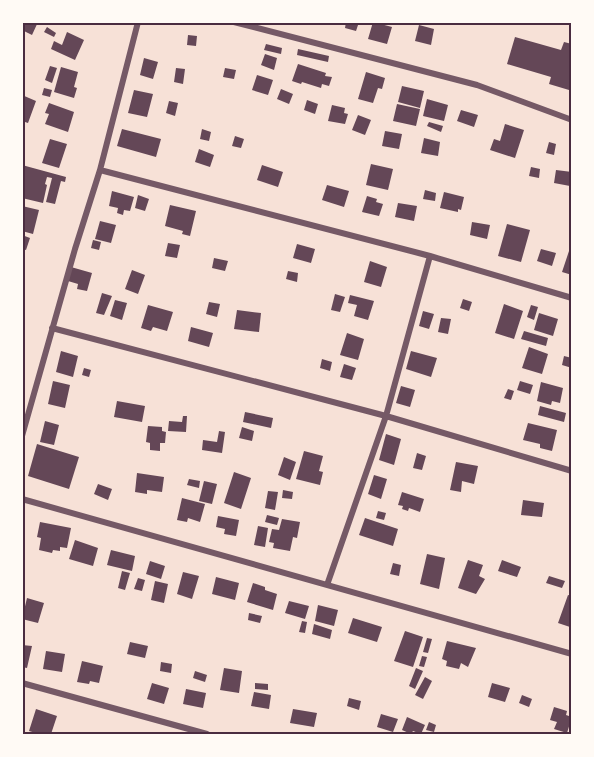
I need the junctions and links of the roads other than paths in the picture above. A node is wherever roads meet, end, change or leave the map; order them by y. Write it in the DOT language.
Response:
graph roads {
  1 [pos="138,22"];
  2 [pos="234,22"];
  3 [pos="572,120"];
  4 [pos="100,170"];
  5 [pos="430,256"];
  6 [pos="572,298"];
  7 [pos="52,328"];
  8 [pos="386,416"];
  9 [pos="22,436"];
  10 [pos="572,471"];
  11 [pos="22,499"];
  12 [pos="327,585"];
  13 [pos="572,654"];
  14 [pos="22,682"];
  15 [pos="207,735"];
  1 -- 4 [label="street"];
  2 -- 3 [label="street"];
  4 -- 5 [label="street"];
  4 -- 7 [label="street"];
  5 -- 6 [label="street"];
  5 -- 8 [label="street"];
  7 -- 8 [label="street"];
  7 -- 9 [label="street"];
  8 -- 10 [label="street"];
  8 -- 12 [label="street"];
  11 -- 12 [label="street"];
  12 -- 13 [label="street"];
  14 -- 15 [label="street"];
}
